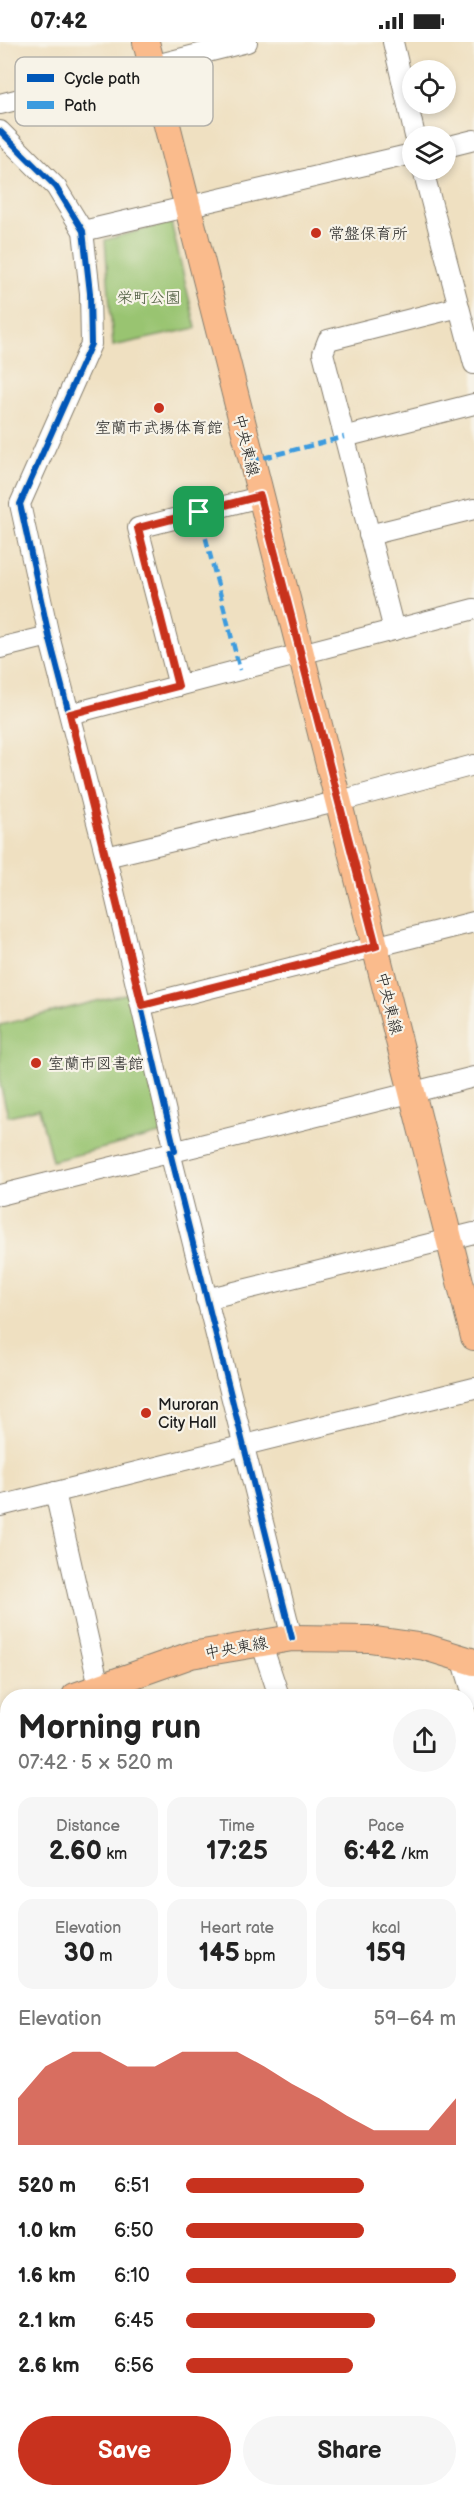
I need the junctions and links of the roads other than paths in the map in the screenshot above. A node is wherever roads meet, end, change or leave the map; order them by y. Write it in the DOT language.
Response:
graph roads {
  1 [pos="247,42"];
  2 [pos="393,42"];
  3 [pos="149,54"];
  4 [pos="15,99"];
  5 [pos="0,104"];
  6 [pos="167,126"];
  7 [pos="413,126"];
  8 [pos="0,131"];
  9 [pos="474,140"];
  10 [pos="456,144"];
  11 [pos="402,156"];
  12 [pos="426,180"];
  13 [pos="188,206"];
  14 [pos="83,231"];
  15 [pos="464,302"];
  16 [pos="474,364"];
  17 [pos="474,405"];
  18 [pos="344,438"];
  19 [pos="260,496"];
  20 [pos="474,509"];
  21 [pos="369,535"];
  22 [pos="474,609"];
  23 [pos="394,630"];
  24 [pos="49,636"];
  25 [pos="0,648"];
  26 [pos="300,655"];
  27 [pos="178,686"];
  28 [pos="70,714"];
  29 [pos="474,765"];
  30 [pos="340,801"];
  31 [pos="106,857"];
  32 [pos="474,922"];
  33 [pos="376,946"];
  34 [pos="142,1005"];
  35 [pos="474,1077"];
  36 [pos="412,1093"];
  37 [pos="172,1152"];
  38 [pos="0,1195"];
  39 [pos="474,1233"];
  40 [pos="448,1239"];
  41 [pos="206,1299"];
  42 [pos="474,1337"];
  43 [pos="474,1388"];
  44 [pos="242,1446"];
  45 [pos="55,1492"];
  46 [pos="0,1506"];
  47 [pos="291,1638"];
  48 [pos="261,1642"];
  49 [pos="468,1660"];
  50 [pos="88,1689"];
  51 [pos="97,1689"];
  52 [pos="277,1689"];
  53 [pos="473,1689"];
  1 -- 3 [label="street"];
  2 -- 7 [label="street"];
  4 -- 5 [label="street"];
  6 -- 13 [label="main road, 中央東線"];
  8 -- 14 [label="street"];
  9 -- 10 [label="street"];
  11 -- 13 [label="street"];
  12 -- 15 [label="street"];
  13 -- 14 [label="street"];
  13 -- 19 [label="main road, 中央東線"];
  14 -- 24 [label="street"];
  15 -- 16 [label="street"];
  15 -- 18 [label="street"];
  17 -- 18 [label="street"];
  18 -- 21 [label="street"];
  19 -- 26 [label="main road, 中央東線"];
  19 -- 27 [label="street"];
  20 -- 21 [label="street"];
  21 -- 23 [label="street"];
  22 -- 23 [label="street"];
  23 -- 26 [label="street"];
  24 -- 25 [label="street"];
  24 -- 28 [label="street"];
  26 -- 27 [label="street"];
  26 -- 30 [label="main road, 中央東線"];
  27 -- 28 [label="street"];
  28 -- 31 [label="street"];
  29 -- 30 [label="street"];
  30 -- 31 [label="street"];
  30 -- 33 [label="main road, 中央東線"];
  31 -- 34 [label="street"];
  32 -- 33 [label="street"];
  33 -- 34 [label="street"];
  33 -- 36 [label="main road, 中央東線"];
  34 -- 37 [label="street"];
  35 -- 36 [label="street"];
  36 -- 37 [label="street"];
  36 -- 40 [label="main road, 中央東線"];
  37 -- 38 [label="street"];
  37 -- 41 [label="street"];
  39 -- 40 [label="street"];
  40 -- 41 [label="street"];
  40 -- 42 [label="main road, 中央東線"];
  41 -- 44 [label="street"];
  43 -- 44 [label="street"];
  44 -- 45 [label="street"];
  44 -- 47 [label="street"];
  45 -- 46 [label="street"];
  45 -- 50 [label="street"];
  47 -- 48 [label="main road, 中央東線"];
  47 -- 49 [label="main road, 中央東線"];
  48 -- 51 [label="main road, 中央東線"];
  48 -- 52 [label="street"];
  49 -- 53 [label="street"];
}
